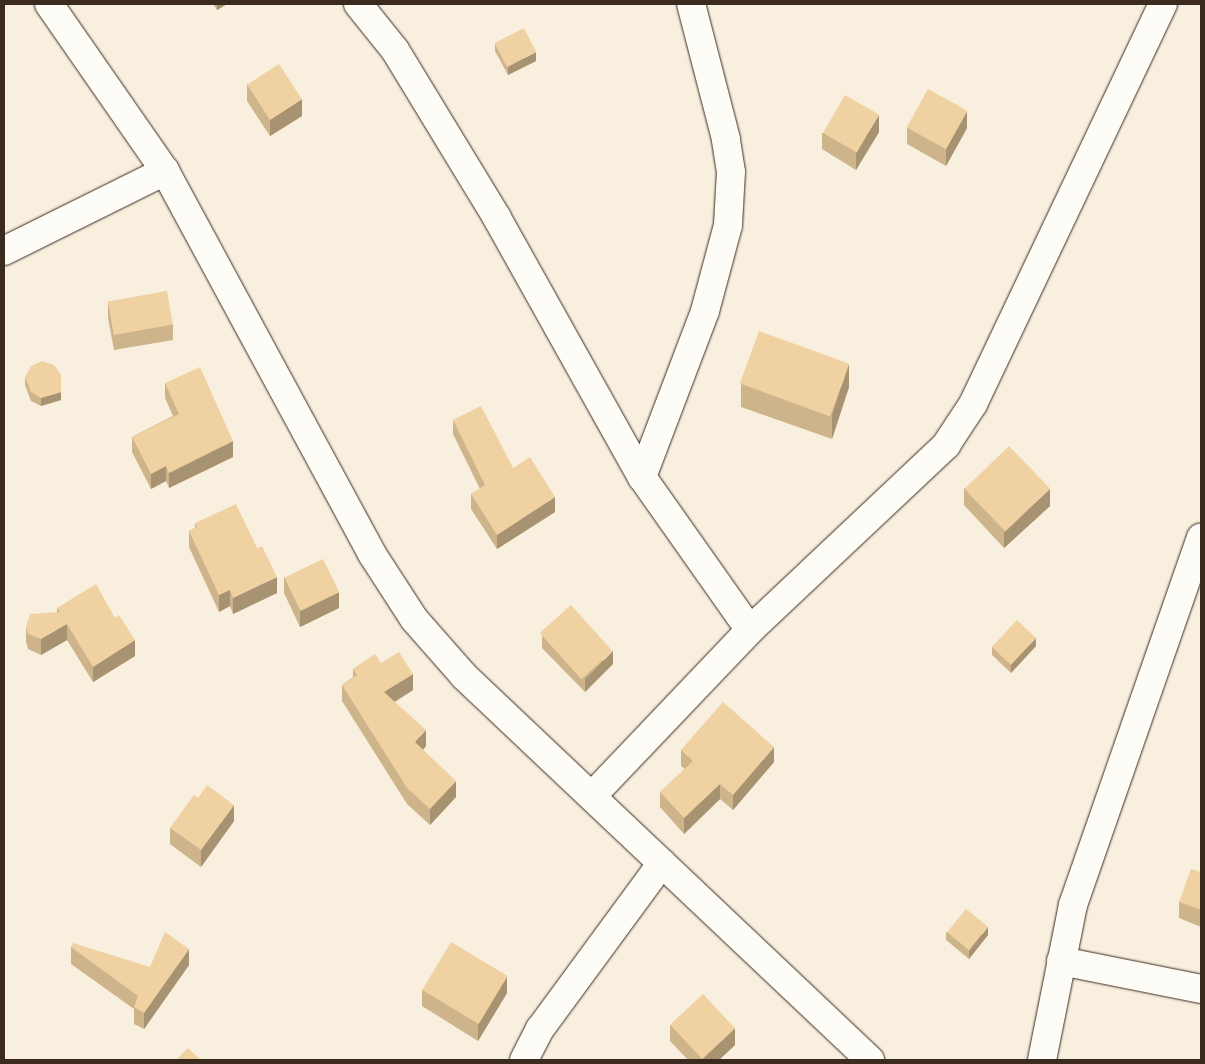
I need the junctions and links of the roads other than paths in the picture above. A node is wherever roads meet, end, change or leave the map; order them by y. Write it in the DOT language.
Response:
graph roads {
  1 [pos="49,4"];
  2 [pos="358,4"];
  3 [pos="691,4"];
  4 [pos="1163,4"];
  5 [pos="165,171"];
  6 [pos="4,251"];
  7 [pos="642,477"];
  8 [pos="1201,538"];
  9 [pos="750,630"];
  10 [pos="592,796"];
  11 [pos="662,863"];
  12 [pos="1061,960"];
  13 [pos="1201,989"];
  14 [pos="524,1060"];
  15 [pos="870,1060"];
  16 [pos="1042,1060"];
  1 -- 5 [label="street"];
  2 -- 7 [label="street"];
  3 -- 7 [label="street"];
  4 -- 9 [label="street"];
  5 -- 6 [label="street"];
  5 -- 10 [label="street"];
  7 -- 9 [label="street"];
  8 -- 12 [label="street"];
  9 -- 10 [label="street"];
  10 -- 11 [label="street"];
  11 -- 14 [label="street"];
  11 -- 15 [label="street"];
  12 -- 13 [label="street"];
  12 -- 16 [label="street"];
}
